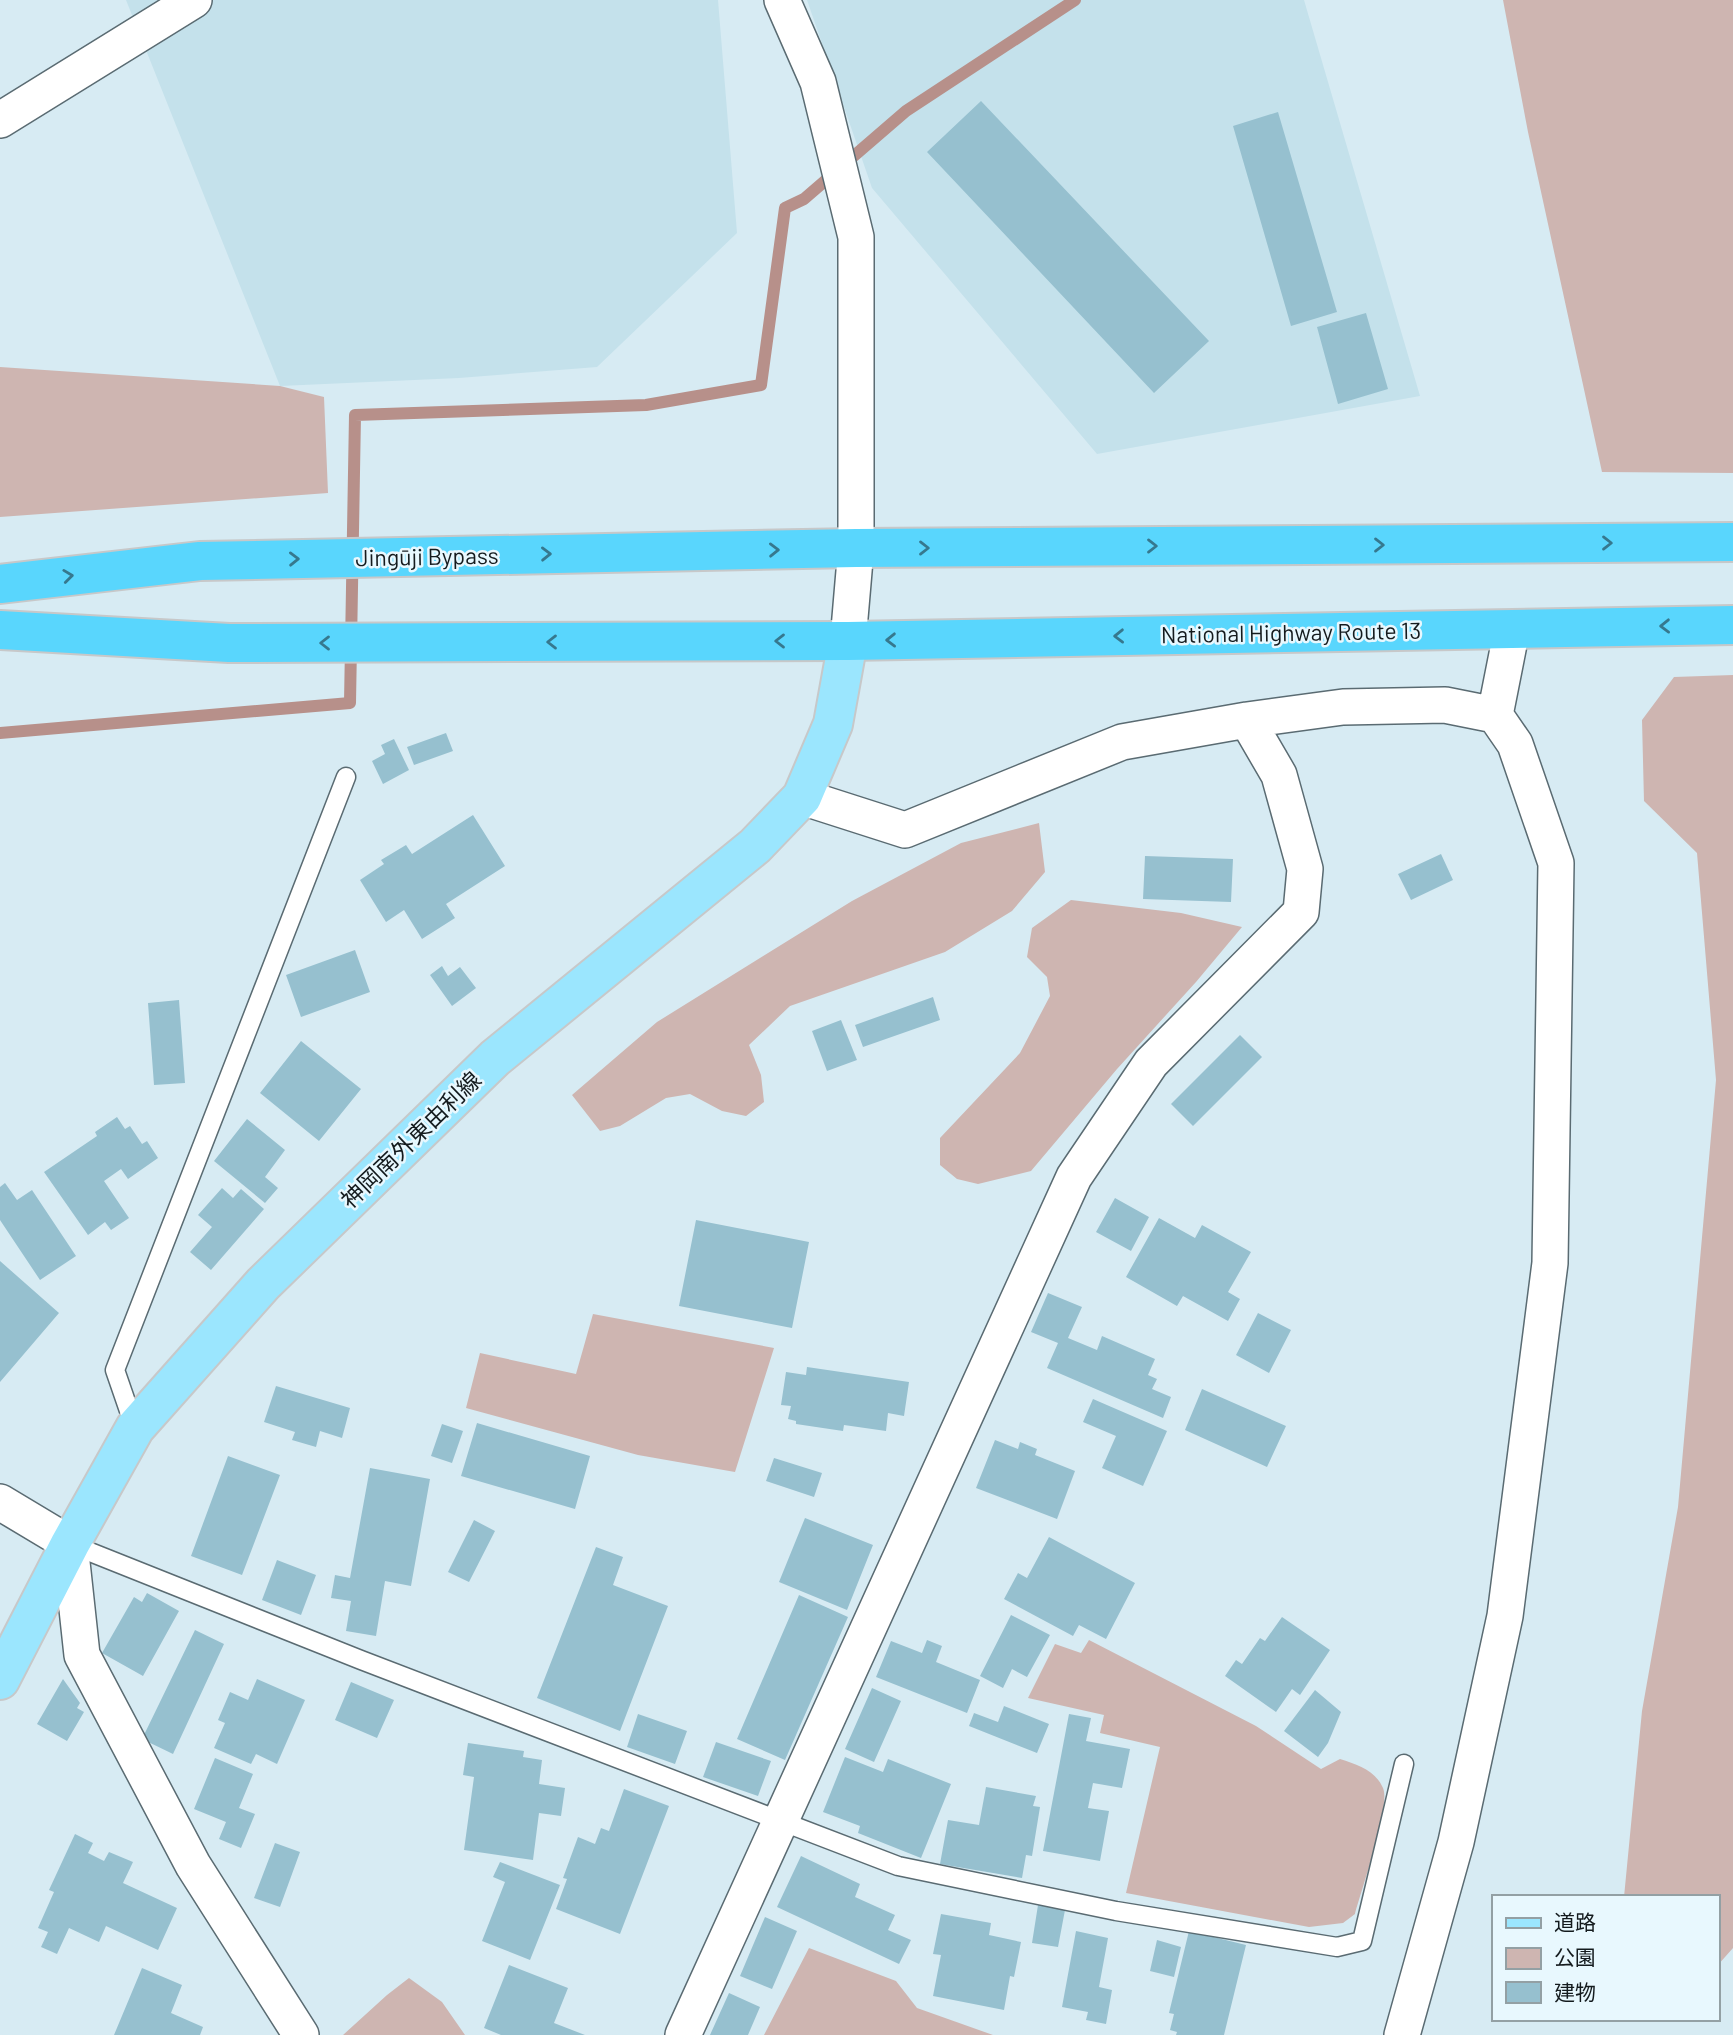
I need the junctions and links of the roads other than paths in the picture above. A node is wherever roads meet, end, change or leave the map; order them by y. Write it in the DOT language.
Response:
graph roads {
  1 [pos="194,0"];
  2 [pos="782,0"];
  3 [pos="0,120"];
  4 [pos="1733,542"];
  5 [pos="856,548"];
  6 [pos="0,584"];
  7 [pos="1733,625"];
  8 [pos="1512,628"];
  9 [pos="0,630"];
  10 [pos="848,641"];
  11 [pos="1495,715"];
  12 [pos="1247,720"];
  13 [pos="345,777"];
  14 [pos="802,797"];
  15 [pos="135,1428"];
  16 [pos="0,1502"];
  17 [pos="70,1544"];
  18 [pos="0,1680"];
  19 [pos="1404,1764"];
  20 [pos="781,1821"];
  21 [pos="301,2035"];
  22 [pos="683,2035"];
  23 [pos="1402,2035"];
  1 -- 3 [label="street"];
  2 -- 5 [label="street"];
  5 -- 4 [label="highway, one-way"];
  6 -- 5 [label="highway, Jingūji Bypass, one-way"];
  5 -- 10 [label="street"];
  7 -- 8 [label="highway, National Highway Route 13, one-way"];
  8 -- 10 [label="highway, National Highway Route 13, one-way"];
  8 -- 11 [label="street"];
  10 -- 9 [label="highway, one-way"];
  10 -- 14 [label="main road, 神岡南外東由利線"];
  11 -- 12 [label="street"];
  11 -- 23 [label="street"];
  12 -- 14 [label="street"];
  12 -- 20 [label="street"];
  13 -- 15 [label="lane"];
  14 -- 15 [label="main road, 神岡南外東由利線"];
  15 -- 17 [label="main road, 神岡南外東由利線"];
  16 -- 17 [label="street"];
  17 -- 18 [label="main road, 神岡南外東由利線"];
  17 -- 20 [label="lane"];
  17 -- 21 [label="street"];
  19 -- 20 [label="lane"];
  20 -- 22 [label="street"];
}
